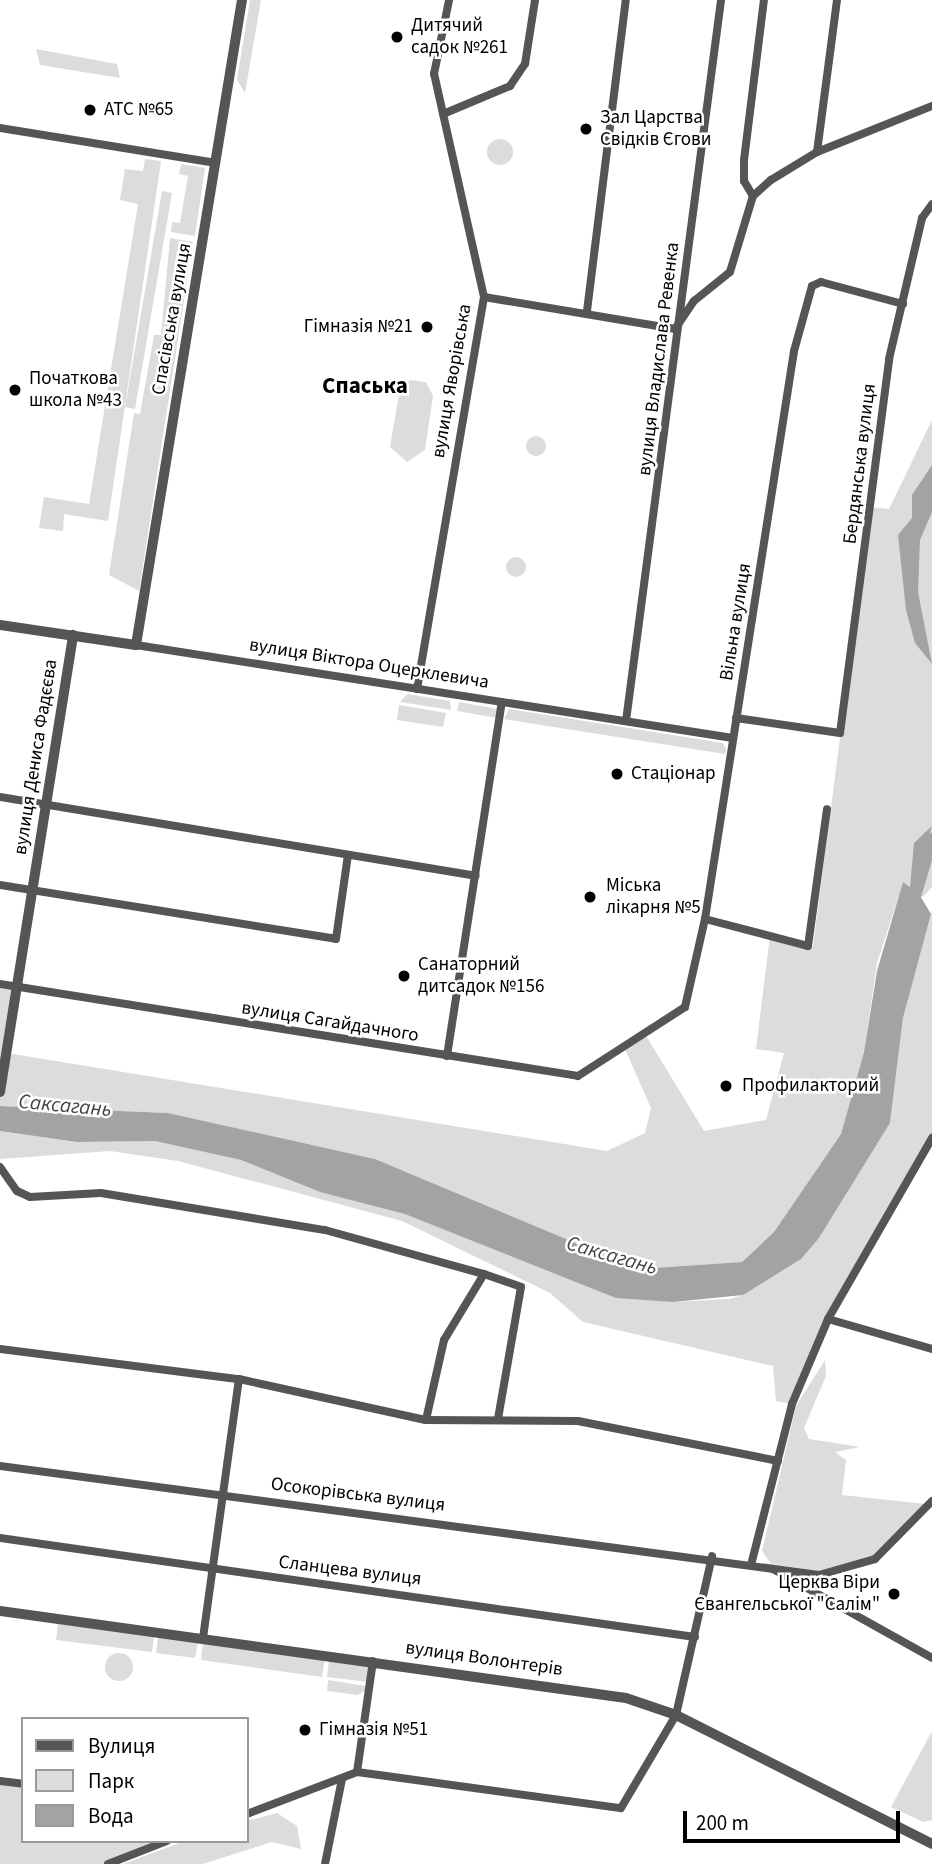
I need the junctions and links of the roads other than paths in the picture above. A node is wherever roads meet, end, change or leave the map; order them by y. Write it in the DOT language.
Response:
graph roads {
  1 [pos="242,0"];
  2 [pos="449,0"];
  3 [pos="535,0"];
  4 [pos="626,0"];
  5 [pos="721,0"];
  6 [pos="764,0"];
  7 [pos="837,0"];
  8 [pos="932,106"];
  9 [pos="443,114"];
  10 [pos="0,128"];
  11 [pos="817,152"];
  12 [pos="216,163"];
  13 [pos="753,197"];
  14 [pos="932,204"];
  15 [pos="484,297"];
  16 [pos="903,304"];
  17 [pos="587,311"];
  18 [pos="675,329"];
  19 [pos="0,625"];
  20 [pos="73,635"];
  21 [pos="136,645"];
  22 [pos="417,689"];
  23 [pos="502,702"];
  24 [pos="736,718"];
  25 [pos="626,721"];
  26 [pos="733,738"];
  27 [pos="0,797"];
  28 [pos="45,804"];
  29 [pos="827,808"];
  30 [pos="348,855"];
  31 [pos="475,876"];
  32 [pos="0,885"];
  33 [pos="32,890"];
  34 [pos="705,919"];
  35 [pos="0,984"];
  36 [pos="17,986"];
  37 [pos="645,1034"];
  38 [pos="447,1056"];
  39 [pos="0,1091"];
  40 [pos="932,1139"];
  41 [pos="0,1167"];
  42 [pos="484,1274"];
  43 [pos="828,1319"];
  44 [pos="0,1349"];
  45 [pos="932,1349"];
  46 [pos="239,1379"];
  47 [pos="498,1419"];
  48 [pos="426,1420"];
  49 [pos="778,1461"];
  50 [pos="0,1466"];
  51 [pos="224,1494"];
  52 [pos="932,1501"];
  53 [pos="0,1538"];
  54 [pos="712,1556"];
  55 [pos="751,1564"];
  56 [pos="213,1569"];
  57 [pos="772,1569"];
  58 [pos="0,1611"];
  59 [pos="695,1637"];
  60 [pos="203,1638"];
  61 [pos="932,1658"];
  62 [pos="373,1661"];
  63 [pos="676,1715"];
  64 [pos="356,1772"];
  65 [pos="342,1779"];
  66 [pos="0,1781"];
  67 [pos="21,1784"];
  68 [pos="248,1814"];
  69 [pos="162,1843"];
  70 [pos="932,1844"];
  71 [pos="108,1864"];
  72 [pos="325,1864"];
  1 -- 12 [label="street, Спасівська вулиця"];
  2 -- 9 [label="street, вулиця Яворівська"];
  3 -- 9 [label="street"];
  4 -- 17 [label="street"];
  5 -- 18 [label="street, вулиця Владислава Ревенка"];
  6 -- 13 [label="street"];
  7 -- 11 [label="street"];
  8 -- 11 [label="street"];
  9 -- 15 [label="street, вулиця Яворівська"];
  10 -- 12 [label="street"];
  11 -- 13 [label="street"];
  12 -- 21 [label="street, Спасівська вулиця"];
  13 -- 18 [label="street"];
  14 -- 16 [label="street, Бердянська вулиця"];
  15 -- 17 [label="street"];
  15 -- 22 [label="street, вулиця Яворівська"];
  16 -- 24 [label="street, Вільна вулиця"];
  16 -- 24 [label="street, Бердянська вулиця"];
  17 -- 18 [label="street"];
  18 -- 25 [label="street, вулиця Владислава Ревенка"];
  19 -- 20 [label="street, вулиця Віктора Оцерклевича"];
  20 -- 21 [label="street, вулиця Віктора Оцерклевича"];
  20 -- 28 [label="street, вулиця Дениса Фадєєва"];
  21 -- 22 [label="street, вулиця Віктора Оцерклевича"];
  22 -- 23 [label="street, вулиця Віктора Оцерклевича"];
  23 -- 25 [label="street, вулиця Віктора Оцерклевича"];
  23 -- 31 [label="street"];
  24 -- 26 [label="street, Вільна вулиця"];
  25 -- 26 [label="street, вулиця Віктора Оцерклевича"];
  26 -- 34 [label="street, Вільна вулиця"];
  27 -- 28 [label="street"];
  28 -- 30 [label="street"];
  28 -- 33 [label="street, вулиця Дениса Фадєєва"];
  29 -- 34 [label="street"];
  30 -- 31 [label="street"];
  30 -- 33 [label="street"];
  31 -- 38 [label="street"];
  32 -- 33 [label="street"];
  33 -- 36 [label="street, вулиця Дениса Фадєєва"];
  34 -- 37 [label="street, Вільна вулиця"];
  35 -- 36 [label="street, вулиця Сагайдачного"];
  36 -- 38 [label="street, вулиця Сагайдачного"];
  36 -- 39 [label="street, вулиця Дениса Фадєєва"];
  37 -- 38 [label="street, вулиця Сагайдачного"];
  40 -- 43 [label="street"];
  41 -- 42 [label="street"];
  42 -- 47 [label="street"];
  42 -- 48 [label="street"];
  43 -- 45 [label="street"];
  43 -- 49 [label="street"];
  44 -- 46 [label="street"];
  46 -- 48 [label="street"];
  46 -- 51 [label="street"];
  47 -- 48 [label="street"];
  47 -- 49 [label="street"];
  49 -- 55 [label="street"];
  50 -- 51 [label="street, Осокорівська вулиця"];
  51 -- 54 [label="street, Осокорівська вулиця"];
  51 -- 56 [label="street"];
  52 -- 57 [label="street"];
  53 -- 56 [label="street, Сланцева вулиця"];
  54 -- 55 [label="street"];
  54 -- 59 [label="street"];
  55 -- 57 [label="street"];
  56 -- 59 [label="street, Сланцева вулиця"];
  56 -- 60 [label="street"];
  57 -- 61 [label="street"];
  58 -- 60 [label="street, вулиця Волонтерів"];
  59 -- 63 [label="street"];
  60 -- 62 [label="street, вулиця Волонтерів"];
  62 -- 63 [label="street, вулиця Волонтерів"];
  62 -- 64 [label="street"];
  63 -- 64 [label="street"];
  63 -- 70 [label="street, вулиця Волонтерів"];
  64 -- 65 [label="street"];
  65 -- 68 [label="street"];
  65 -- 72 [label="street"];
  66 -- 67 [label="street"];
  69 -- 71 [label="street"];
}
